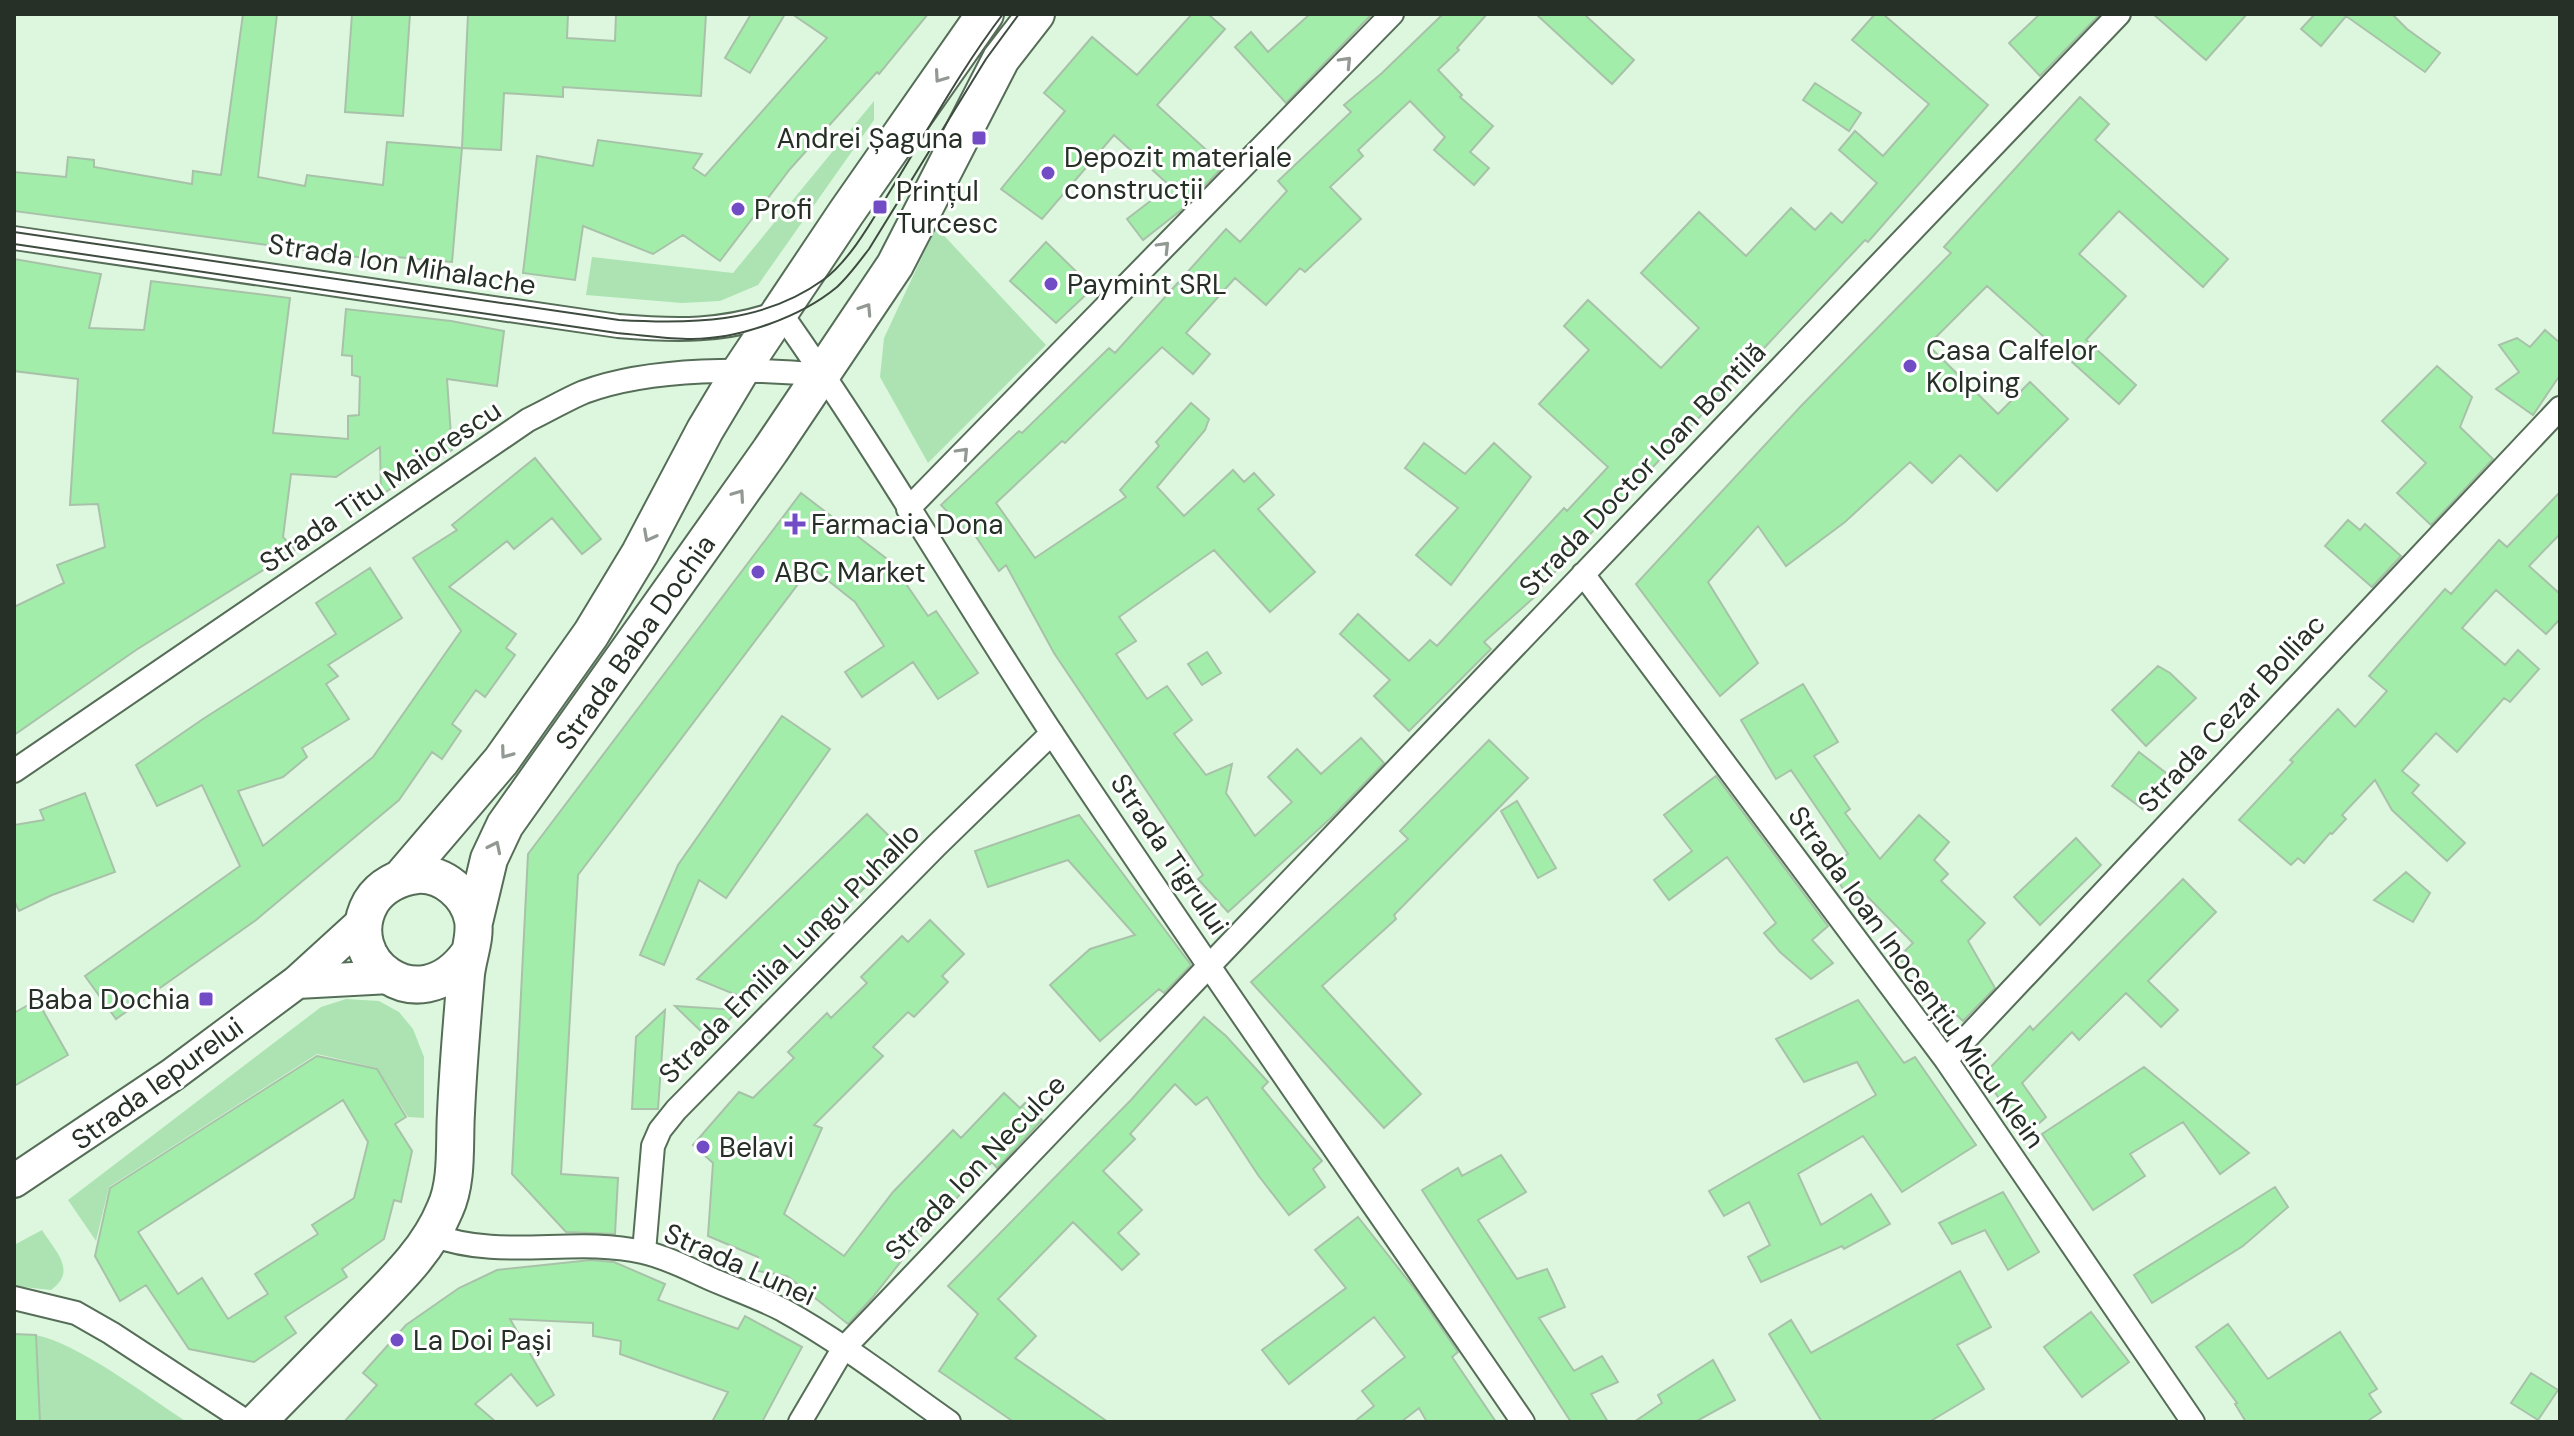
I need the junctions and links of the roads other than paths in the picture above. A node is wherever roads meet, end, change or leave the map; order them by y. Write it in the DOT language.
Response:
graph roads {
  1 [pos="985,14"];
  2 [pos="1036,14"];
  3 [pos="1392,14"];
  4 [pos="2119,14"];
  5 [pos="14,238"];
  6 [pos="780,312"];
  7 [pos="741,370"];
  8 [pos="823,375"];
  9 [pos="2560,408"];
  10 [pos="908,509"];
  11 [pos="1583,574"];
  12 [pos="1052,733"];
  13 [pos="14,771"];
  14 [pos="401,878"];
  15 [pos="365,920"];
  16 [pos="471,938"];
  17 [pos="1209,966"];
  18 [pos="398,981"];
  19 [pos="297,982"];
  20 [pos="459,1052"];
  21 [pos="1946,1060"];
  22 [pos="14,1181"];
  23 [pos="433,1235"];
  24 [pos="644,1252"];
  25 [pos="14,1298"];
  26 [pos="843,1349"];
  27 [pos="247,1422"];
  28 [pos="257,1422"];
  29 [pos="800,1422"];
  30 [pos="949,1422"];
  31 [pos="1523,1422"];
  32 [pos="2193,1422"];
  1 -- 6 [label="main road, Strada Baba Dochia, one-way"];
  8 -- 2 [label="main road, Strada Baba Dochia, one-way"];
  10 -- 3 [label="street, one-way"];
  4 -- 11 [label="street, Strada Doctor Ioan Bontilă"];
  5 -- 6 [label="street, Strada Ion Mihalache"];
  6 -- 7 [label="main road, Strada Baba Dochia"];
  6 -- 8 [label="street, Strada Tigrului"];
  7 -- 8 [label="street, Strada Titu Maiorescu"];
  7 -- 13 [label="street, Strada Titu Maiorescu"];
  7 -- 14 [label="main road, Strada Baba Dochia, one-way"];
  8 -- 10 [label="street, Strada Tigrului"];
  16 -- 8 [label="main road, Strada Baba Dochia, one-way"];
  9 -- 21 [label="street, Strada Cezar Bolliac"];
  10 -- 12 [label="street, Strada Tigrului"];
  11 -- 17 [label="street, Strada Doctor Ioan Bontilă"];
  11 -- 21 [label="street, Strada Ioan Inocențiu Micu Klein"];
  12 -- 17 [label="street, Strada Tigrului"];
  12 -- 24 [label="street, Strada Emilia Lungu Puhallo"];
  14 -- 15 [label="main road"];
  14 -- 16 [label="main road"];
  15 -- 18 [label="main road"];
  15 -- 19 [label="main road, Strada Iepurelui"];
  16 -- 18 [label="main road"];
  16 -- 20 [label="main road, Strada Baba Dochia"];
  17 -- 26 [label="street, Strada Ion Neculce"];
  17 -- 31 [label="street, Strada Tigrului"];
  18 -- 19 [label="main road"];
  18 -- 20 [label="main road"];
  19 -- 22 [label="main road, Strada Iepurelui"];
  20 -- 23 [label="main road, Strada Baba Dochia"];
  21 -- 32 [label="street, Strada Ioan Inocențiu Micu Klein"];
  23 -- 24 [label="street, Strada Lunei"];
  23 -- 28 [label="main road, Strada Baba Dochia"];
  24 -- 26 [label="street, Strada Lunei"];
  25 -- 27 [label="street"];
  26 -- 29 [label="street, Strada Ion Neculce"];
  26 -- 30 [label="street, Strada Lunei"];
}
